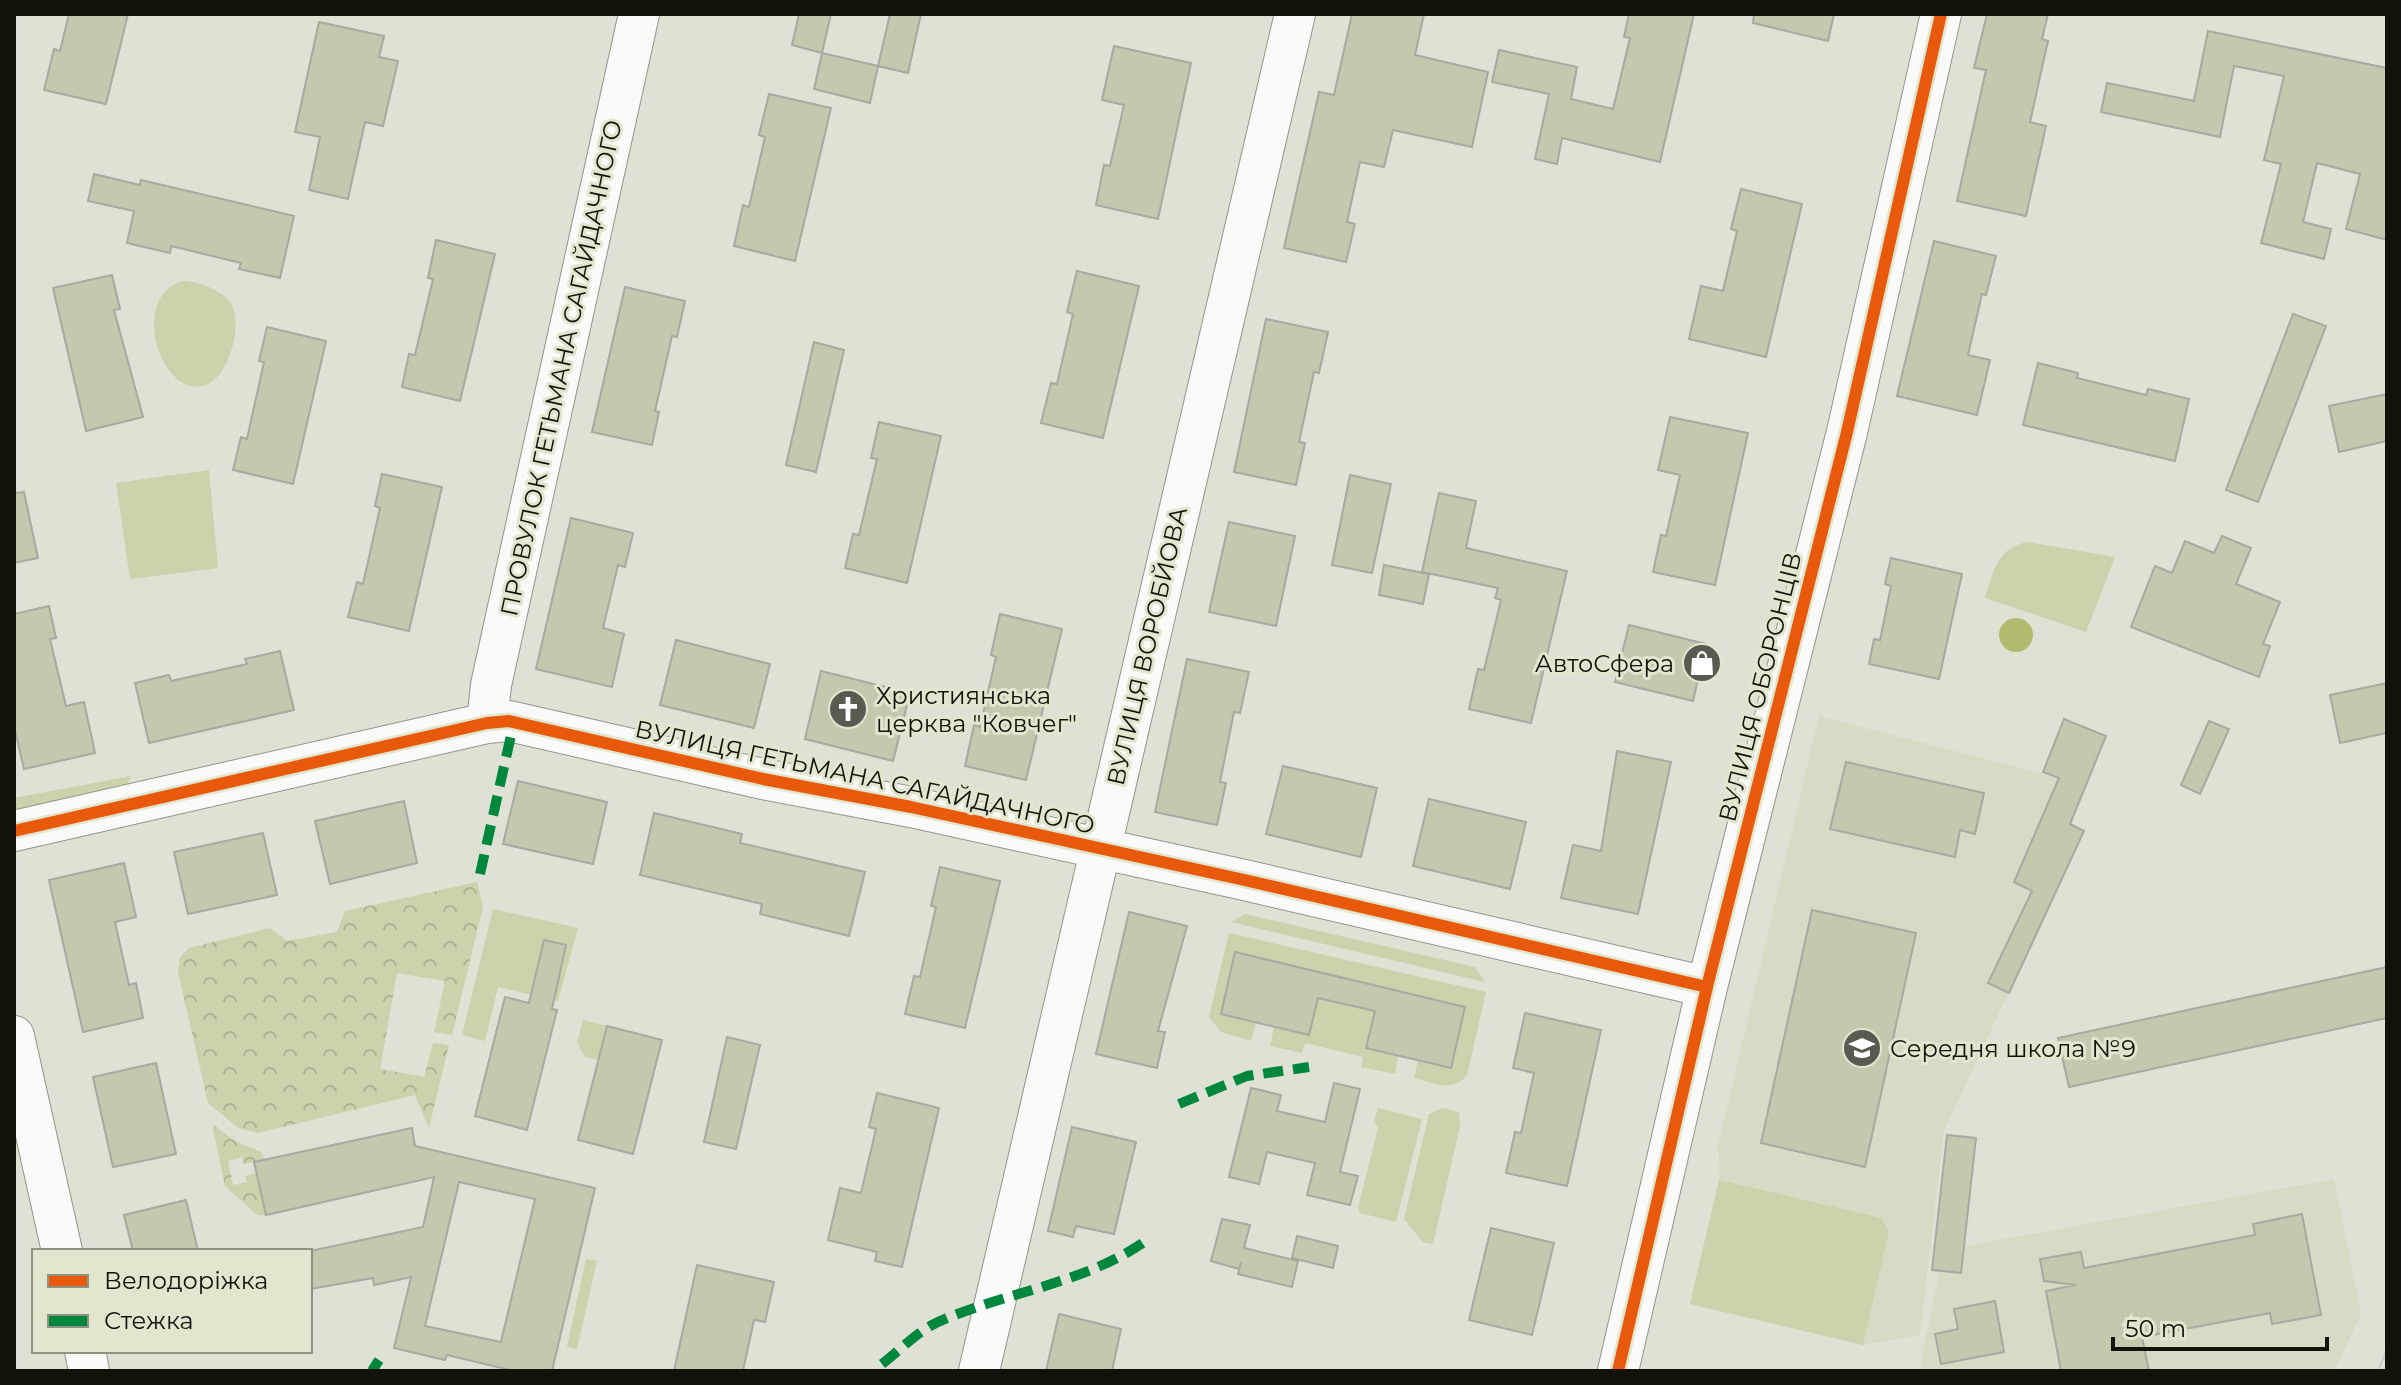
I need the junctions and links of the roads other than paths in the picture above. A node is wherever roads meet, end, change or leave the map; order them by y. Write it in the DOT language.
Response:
graph roads {
  1 [pos="639,14"];
  2 [pos="1295,14"];
  3 [pos="1941,14"];
  4 [pos="487,723"];
  5 [pos="14,831"];
  6 [pos="1100,850"];
  7 [pos="1707,987"];
  8 [pos="14,1036"];
  9 [pos="62,1249"];
  10 [pos="979,1371"];
  11 [pos="1618,1371"];
  1 -- 4 [label="street, ПРОВУЛОК ГЕТЬМАНА САГАЙДАЧНОГО"];
  2 -- 6 [label="street, ВУЛИЦЯ ВОРОБЙОВА"];
  3 -- 7 [label="street, ВУЛИЦЯ ОБОРОНЦІВ"];
  4 -- 5 [label="street, ВУЛИЦЯ ГЕТЬМАНА САГАЙДАЧНОГО"];
  4 -- 6 [label="street, ВУЛИЦЯ ГЕТЬМАНА САГАЙДАЧНОГО"];
  6 -- 7 [label="street, ВУЛИЦЯ ГЕТЬМАНА САГАЙДАЧНОГО"];
  6 -- 10 [label="street, ВУЛИЦЯ ВОРОБЙОВА"];
  7 -- 11 [label="street, ВУЛИЦЯ ОБОРОНЦІВ"];
  8 -- 9 [label="street"];
}
